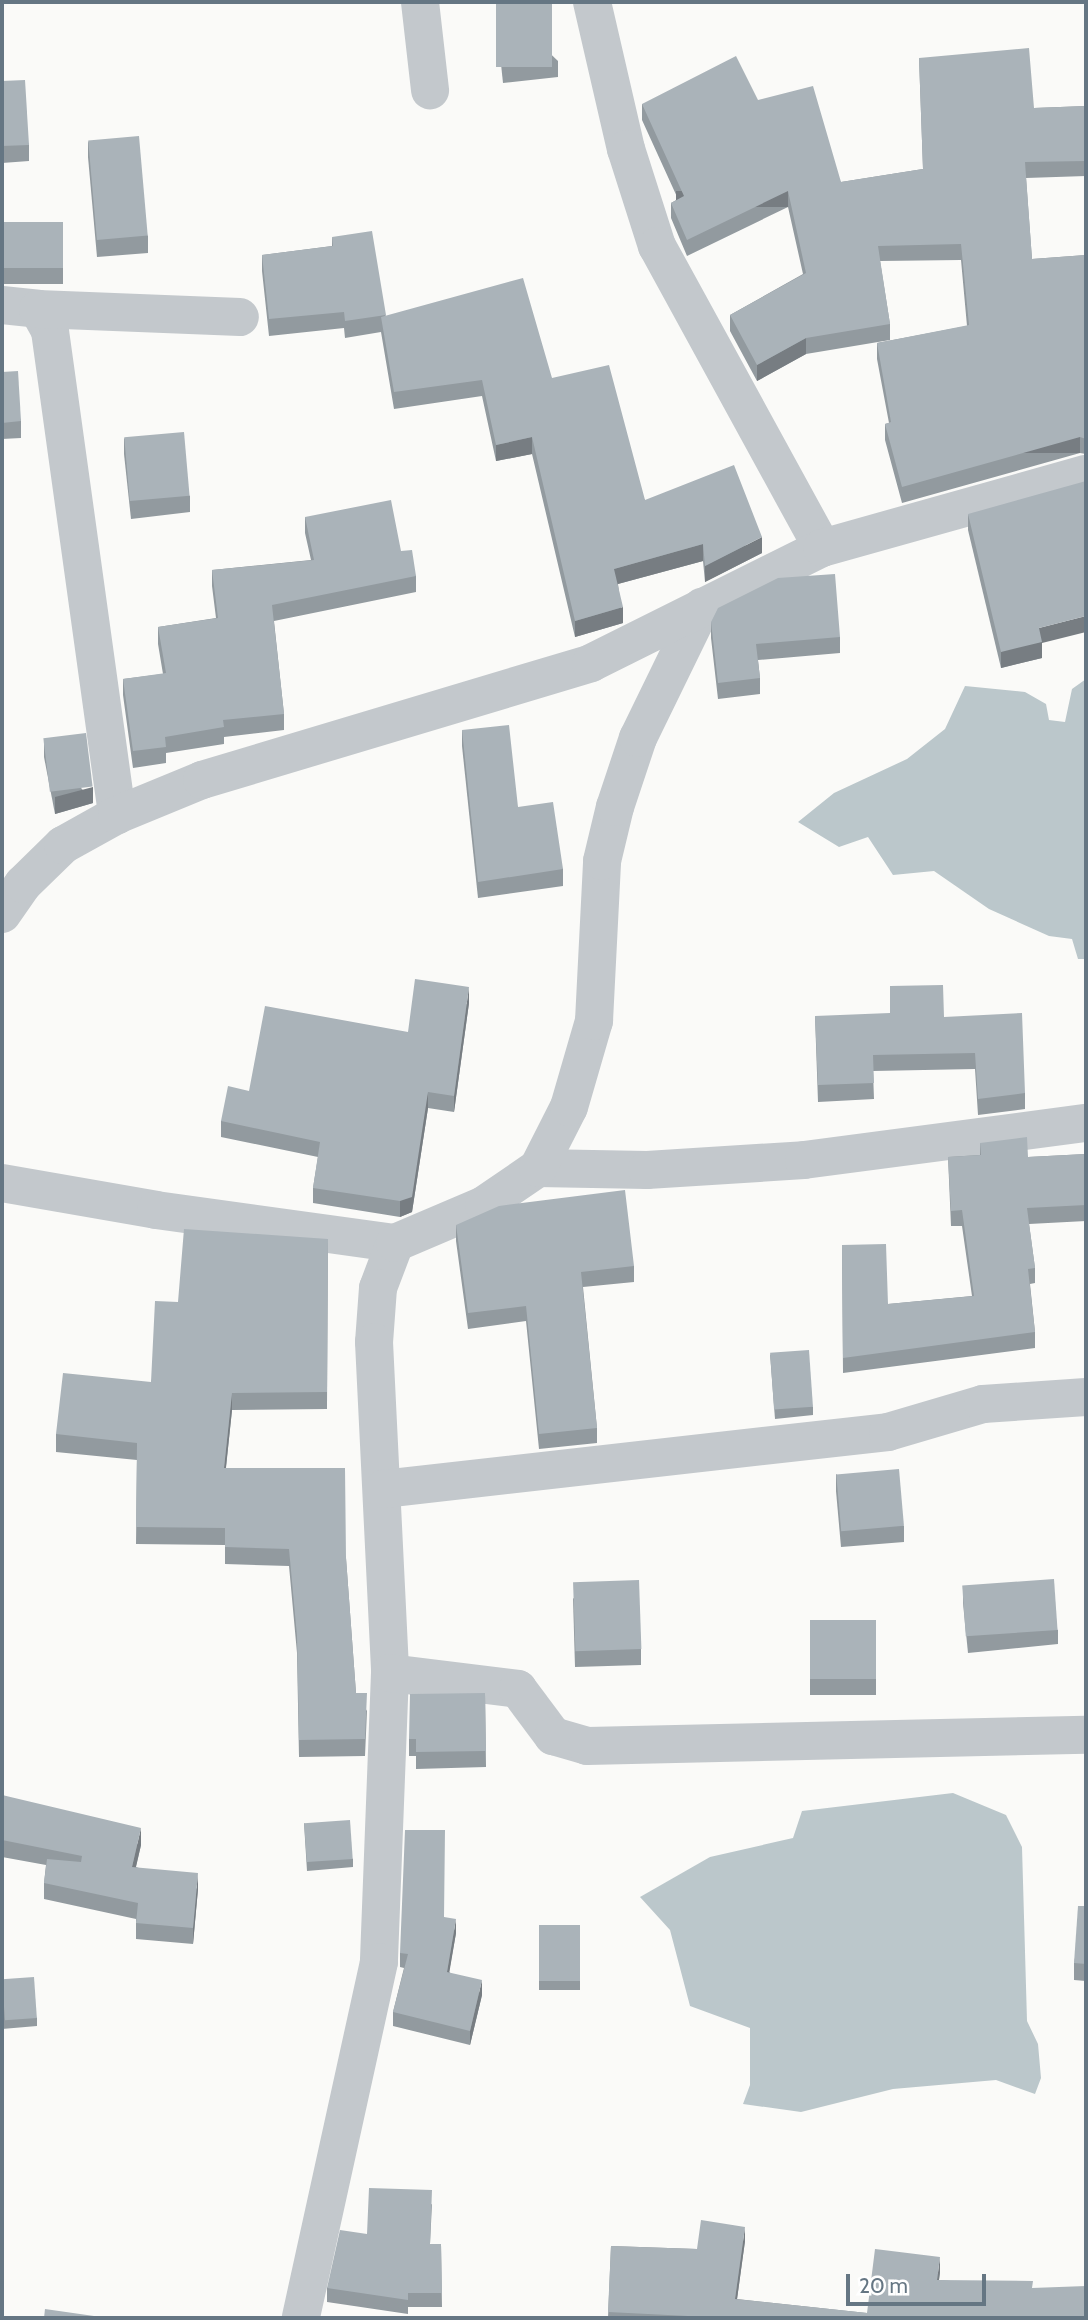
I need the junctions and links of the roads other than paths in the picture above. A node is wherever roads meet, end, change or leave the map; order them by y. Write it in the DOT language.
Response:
graph roads {
  1 [pos="420,2"];
  2 [pos="592,2"];
  3 [pos="430,90"];
  4 [pos="20,307"];
  5 [pos="240,317"];
  6 [pos="1086,474"];
  7 [pos="822,548"];
  8 [pos="702,607"];
  9 [pos="117,815"];
  10 [pos="2,914"];
  11 [pos="1086,1123"];
  12 [pos="538,1168"];
  13 [pos="2,1183"];
  14 [pos="395,1243"];
  15 [pos="1086,1397"];
  16 [pos="383,1489"];
  17 [pos="390,1673"];
  18 [pos="1086,1735"];
  19 [pos="301,2318"];
  1 -- 3 [label="street"];
  2 -- 7 [label="street"];
  4 -- 5 [label="street"];
  4 -- 9 [label="street"];
  6 -- 7 [label="street"];
  7 -- 8 [label="street"];
  8 -- 9 [label="street"];
  8 -- 12 [label="street"];
  9 -- 10 [label="street"];
  11 -- 12 [label="street"];
  12 -- 14 [label="street"];
  13 -- 14 [label="street"];
  14 -- 16 [label="street"];
  15 -- 16 [label="street"];
  16 -- 17 [label="street"];
  17 -- 18 [label="street"];
  17 -- 19 [label="street"];
}
